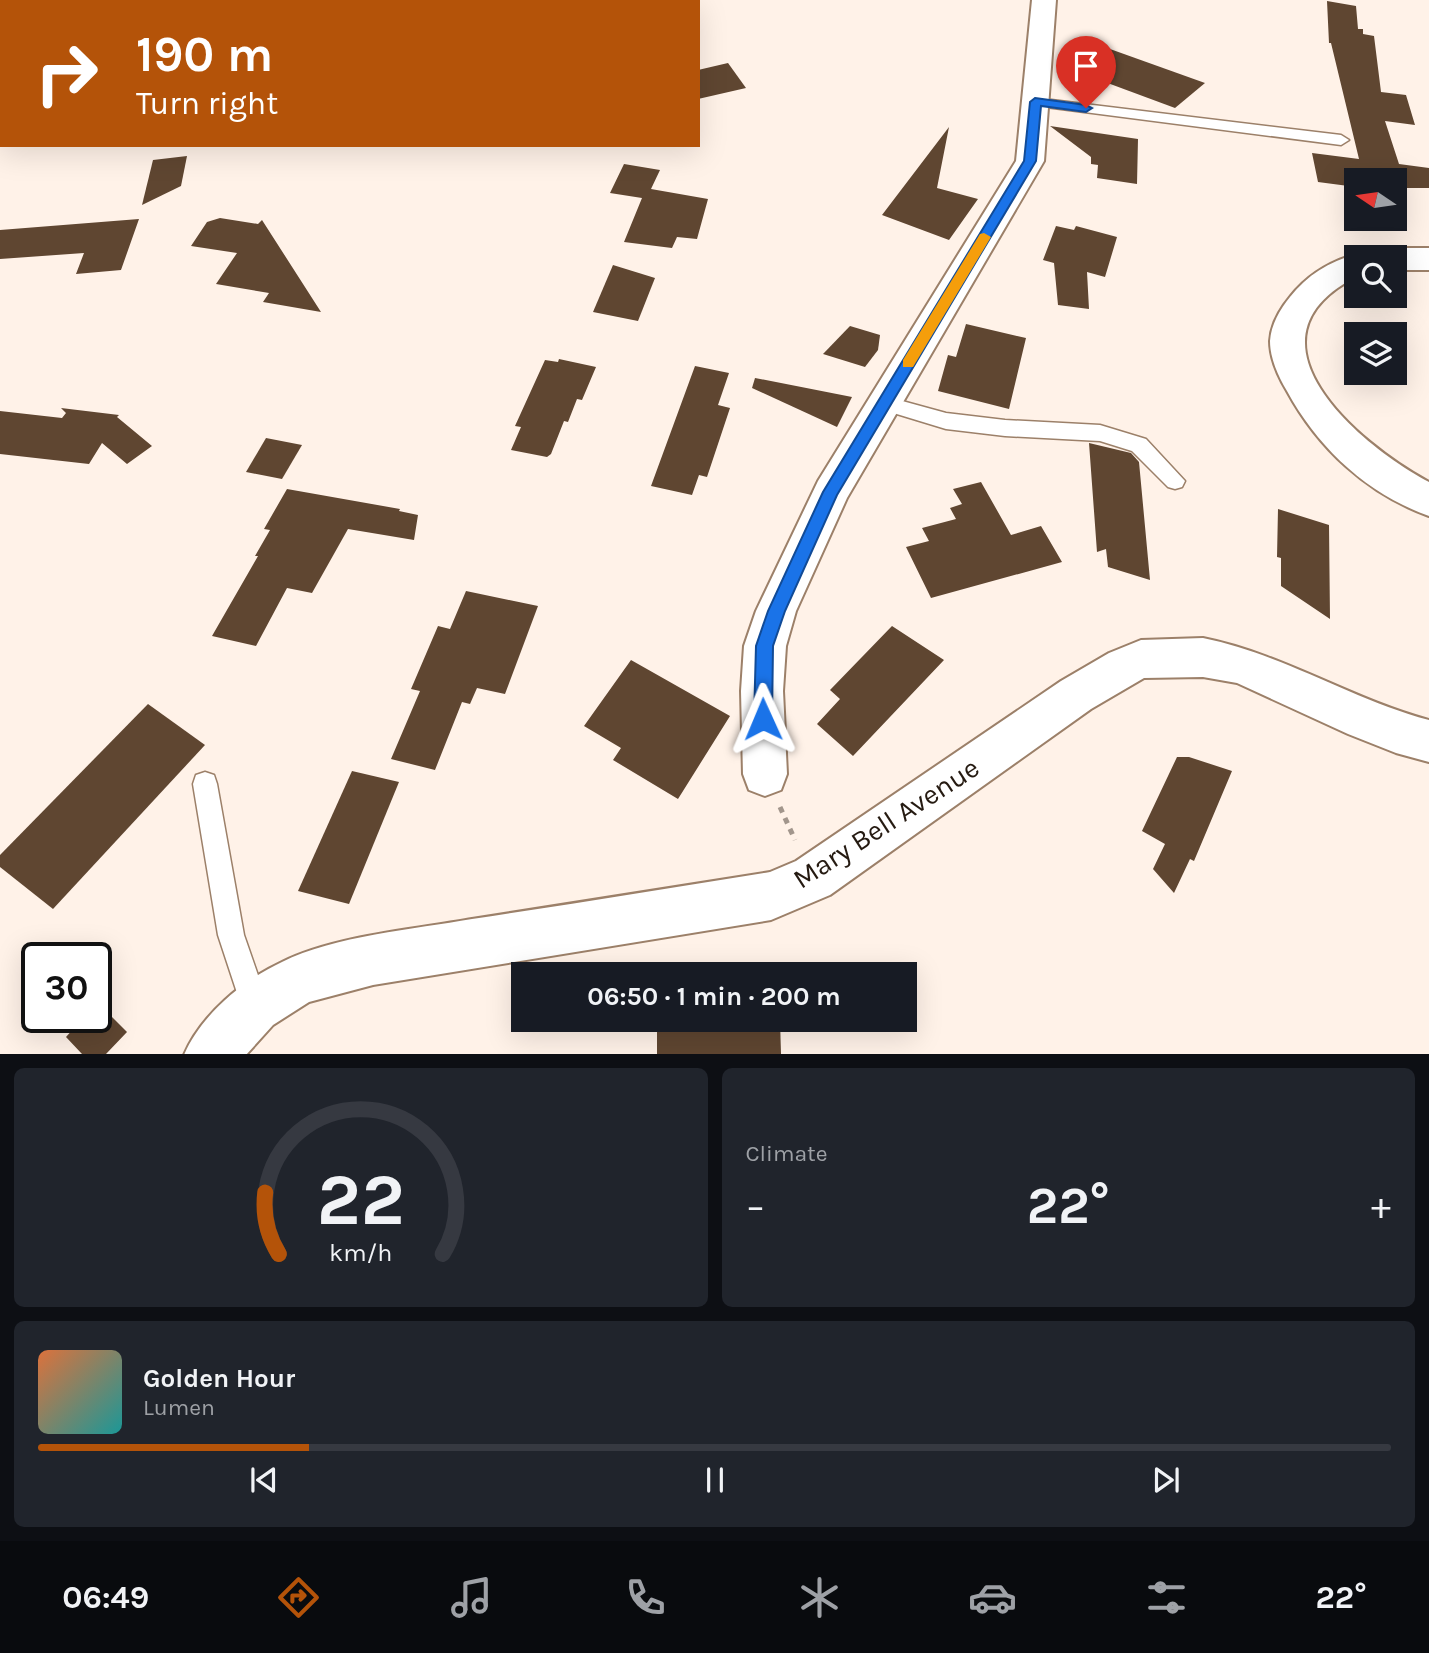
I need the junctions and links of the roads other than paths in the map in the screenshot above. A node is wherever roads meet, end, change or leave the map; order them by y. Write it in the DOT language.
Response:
graph roads {
  1 [pos="1044,0"];
  2 [pos="1035,102"];
  3 [pos="1341,141"];
  4 [pos="1407,259"];
  5 [pos="1429,260"];
  6 [pos="1344,272"];
  7 [pos="884,403"];
  8 [pos="1175,481"];
  9 [pos="1429,500"];
  10 [pos="1429,741"];
  11 [pos="765,774"];
  12 [pos="205,784"];
  13 [pos="255,1007"];
  14 [pos="211,1054"];
  1 -- 2 [label="street"];
  2 -- 3 [label="lane"];
  2 -- 7 [label="street"];
  4 -- 5 [label="street"];
  6 -- 9 [label="street"];
  7 -- 8 [label="lane"];
  7 -- 11 [label="street"];
  10 -- 13 [label="street, Mary Bell Avenue"];
  12 -- 13 [label="lane"];
  13 -- 14 [label="street, Mary Bell Avenue"];
}
